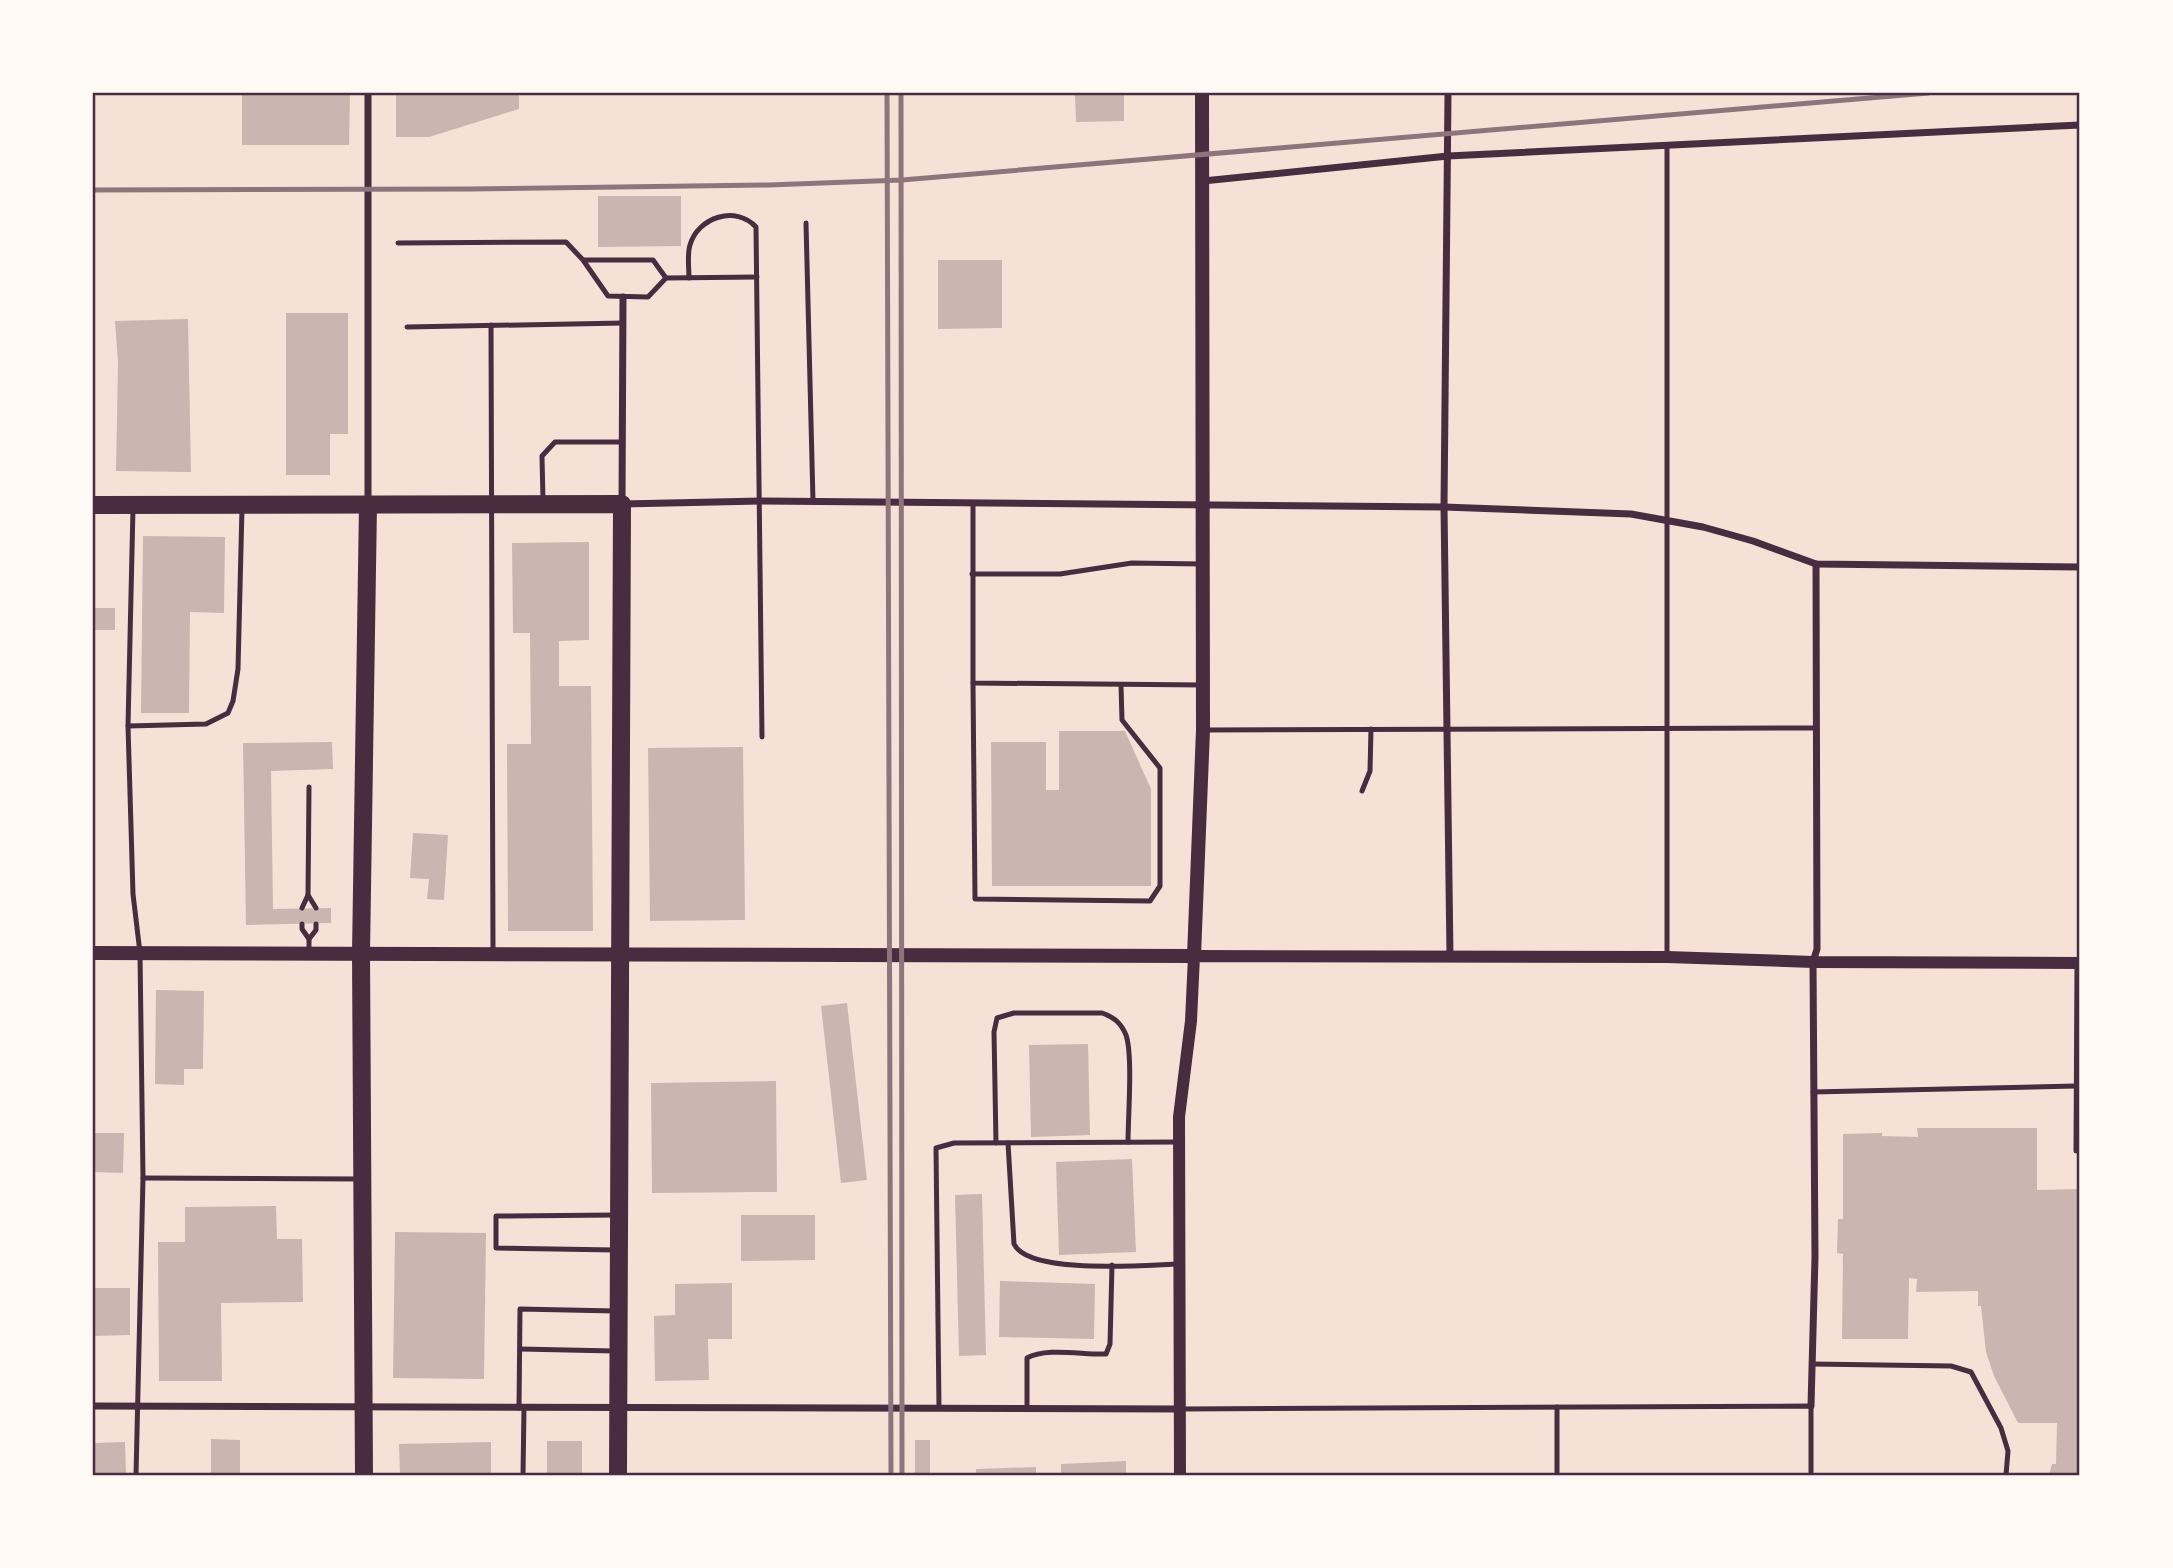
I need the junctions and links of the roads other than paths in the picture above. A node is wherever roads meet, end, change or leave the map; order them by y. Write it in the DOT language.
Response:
graph roads {
  1 [pos="368,93"];
  2 [pos="1202,93"];
  3 [pos="1448,93"];
  4 [pos="2080,125"];
  5 [pos="1667,145"];
  6 [pos="1448,156"];
  7 [pos="1202,181"];
  8 [pos="806,223"];
  9 [pos="398,243"];
  10 [pos="583,260"];
  11 [pos="757,277"];
  12 [pos="666,278"];
  13 [pos="689,278"];
  14 [pos="623,297"];
  15 [pos="623,323"];
  16 [pos="491,326"];
  17 [pos="407,327"];
  18 [pos="622,442"];
  19 [pos="761,501"];
  20 [pos="813,502"];
  21 [pos="622,503"];
  22 [pos="973,503"];
  23 [pos="93,505"];
  24 [pos="134,505"];
  25 [pos="242,505"];
  26 [pos="368,505"];
  27 [pos="492,505"];
  28 [pos="543,505"];
  29 [pos="1203,505"];
  30 [pos="1444,507"];
  31 [pos="1667,520"];
  32 [pos="1203,564"];
  33 [pos="1816,564"];
  34 [pos="2080,567"];
  35 [pos="972,574"];
  36 [pos="973,683"];
  37 [pos="1121,685"];
  38 [pos="1203,685"];
  39 [pos="128,726"];
  40 [pos="1815,727"];
  41 [pos="1667,728"];
  42 [pos="1371,729"];
  43 [pos="1448,729"];
  44 [pos="1203,730"];
  45 [pos="762,737"];
  46 [pos="309,787"];
  47 [pos="1362,790"];
  48 [pos="308,895"];
  49 [pos="302,908"];
  50 [pos="316,908"];
  51 [pos="302,924"];
  52 [pos="316,924"];
  53 [pos="309,946"];
  54 [pos="93,953"];
  55 [pos="140,953"];
  56 [pos="361,953"];
  57 [pos="493,954"];
  58 [pos="619,954"];
  59 [pos="1194,956"];
  60 [pos="1450,956"];
  61 [pos="1667,957"];
  62 [pos="1813,962"];
  63 [pos="2078,963"];
  64 [pos="2076,1086"];
  65 [pos="1813,1093"];
  66 [pos="1128,1142"];
  67 [pos="1179,1142"];
  68 [pos="996,1143"];
  69 [pos="1008,1143"];
  70 [pos="2076,1151"];
  71 [pos="143,1178"];
  72 [pos="362,1179"];
  73 [pos="618,1215"];
  74 [pos="618,1250"];
  75 [pos="1178,1264"];
  76 [pos="1112,1265"];
  77 [pos="618,1311"];
  78 [pos="520,1349"];
  79 [pos="619,1351"];
  80 [pos="1812,1364"];
  81 [pos="93,1406"];
  82 [pos="136,1406"];
  83 [pos="1811,1406"];
  84 [pos="1557,1407"];
  85 [pos="363,1408"];
  86 [pos="522,1408"];
  87 [pos="618,1408"];
  88 [pos="939,1408"];
  89 [pos="1027,1408"];
  90 [pos="1179,1409"];
  91 [pos="136,1475"];
  92 [pos="364,1475"];
  93 [pos="523,1475"];
  94 [pos="618,1475"];
  95 [pos="1180,1475"];
  96 [pos="1557,1475"];
  97 [pos="1811,1475"];
  98 [pos="2006,1475"];
  1 -- 26 [label="street"];
  2 -- 7 [label="main road"];
  3 -- 6 [label="street"];
  4 -- 5 [label="street"];
  5 -- 6 [label="street"];
  5 -- 31 [label="lane"];
  6 -- 7 [label="street"];
  6 -- 30 [label="street"];
  7 -- 29 [label="main road"];
  8 -- 20 [label="lane"];
  9 -- 10 [label="lane"];
  10 -- 12 [label="lane"];
  10 -- 14 [label="lane"];
  11 -- 13 [label="lane"];
  11 -- 13 [label="lane"];
  11 -- 19 [label="lane"];
  12 -- 13 [label="lane"];
  12 -- 14 [label="lane"];
  14 -- 15 [label="street"];
  15 -- 16 [label="lane"];
  15 -- 18 [label="street"];
  16 -- 17 [label="lane"];
  16 -- 27 [label="lane"];
  18 -- 21 [label="street"];
  18 -- 28 [label="lane"];
  19 -- 20 [label="street"];
  19 -- 21 [label="street"];
  19 -- 45 [label="lane"];
  20 -- 22 [label="street"];
  21 -- 28 [label="main road"];
  21 -- 58 [label="main road"];
  22 -- 29 [label="street"];
  22 -- 35 [label="lane"];
  23 -- 24 [label="main road"];
  24 -- 25 [label="main road"];
  24 -- 39 [label="lane"];
  25 -- 26 [label="main road"];
  25 -- 39 [label="lane"];
  26 -- 27 [label="main road"];
  26 -- 56 [label="main road"];
  27 -- 28 [label="main road"];
  27 -- 57 [label="lane"];
  29 -- 30 [label="street"];
  29 -- 32 [label="main road"];
  30 -- 31 [label="street"];
  30 -- 43 [label="street"];
  31 -- 33 [label="street"];
  31 -- 41 [label="lane"];
  32 -- 35 [label="lane"];
  32 -- 38 [label="main road"];
  33 -- 34 [label="street"];
  33 -- 40 [label="street"];
  35 -- 36 [label="lane"];
  36 -- 37 [label="lane"];
  36 -- 37 [label="lane"];
  37 -- 38 [label="lane"];
  38 -- 44 [label="main road"];
  39 -- 55 [label="lane"];
  40 -- 41 [label="lane"];
  40 -- 62 [label="street"];
  41 -- 43 [label="lane"];
  41 -- 61 [label="lane"];
  42 -- 43 [label="lane"];
  42 -- 44 [label="lane"];
  42 -- 47 [label="lane"];
  43 -- 60 [label="street"];
  44 -- 59 [label="main road"];
  46 -- 48 [label="lane"];
  48 -- 49 [label="lane"];
  48 -- 50 [label="lane"];
  51 -- 53 [label="lane"];
  52 -- 53 [label="lane"];
  53 -- 55 [label="main road"];
  53 -- 56 [label="main road"];
  54 -- 55 [label="main road"];
  55 -- 71 [label="lane"];
  56 -- 57 [label="main road"];
  56 -- 72 [label="main road"];
  57 -- 58 [label="main road"];
  58 -- 59 [label="main road"];
  58 -- 73 [label="main road"];
  59 -- 60 [label="street"];
  59 -- 67 [label="street"];
  60 -- 61 [label="street"];
  61 -- 62 [label="street"];
  62 -- 63 [label="street"];
  62 -- 65 [label="street"];
  63 -- 64 [label="lane"];
  64 -- 65 [label="lane"];
  64 -- 70 [label="lane"];
  65 -- 80 [label="street"];
  66 -- 67 [label="lane"];
  66 -- 68 [label="lane"];
  66 -- 69 [label="lane"];
  67 -- 75 [label="street"];
  68 -- 69 [label="lane"];
  68 -- 88 [label="lane"];
  69 -- 76 [label="lane"];
  71 -- 72 [label="lane"];
  71 -- 82 [label="lane"];
  72 -- 85 [label="main road"];
  73 -- 74 [label="main road"];
  73 -- 74 [label="lane"];
  74 -- 77 [label="main road"];
  75 -- 76 [label="lane"];
  75 -- 90 [label="street"];
  76 -- 89 [label="lane"];
  77 -- 78 [label="lane"];
  77 -- 79 [label="main road"];
  78 -- 79 [label="lane"];
  78 -- 86 [label="lane"];
  79 -- 87 [label="main road"];
  80 -- 83 [label="street"];
  80 -- 98 [label="lane"];
  81 -- 82 [label="street"];
  82 -- 85 [label="street"];
  82 -- 91 [label="lane"];
  83 -- 84 [label="lane"];
  83 -- 97 [label="lane"];
  84 -- 90 [label="lane"];
  84 -- 96 [label="lane"];
  85 -- 86 [label="street"];
  85 -- 92 [label="main road"];
  86 -- 87 [label="street"];
  86 -- 93 [label="lane"];
  87 -- 88 [label="street"];
  87 -- 94 [label="main road"];
  88 -- 89 [label="street"];
  89 -- 90 [label="street"];
  90 -- 95 [label="street"];
}
